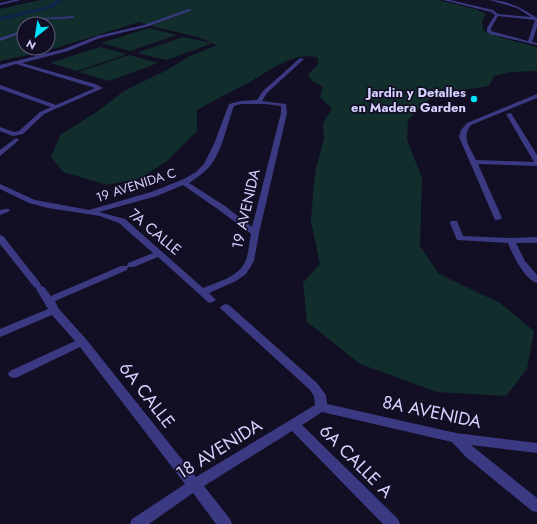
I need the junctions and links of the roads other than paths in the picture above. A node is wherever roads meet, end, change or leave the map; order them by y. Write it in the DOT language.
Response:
graph roads {
  1 [pos="19,0"];
  2 [pos="445,0"];
  3 [pos="491,0"];
  4 [pos="502,1"];
  5 [pos="0,4"];
  6 [pos="190,10"];
  7 [pos="497,15"];
  8 [pos="56,18"];
  9 [pos="537,20"];
  10 [pos="56,23"];
  11 [pos="16,34"];
  12 [pos="0,40"];
  13 [pos="530,42"];
  14 [pos="537,44"];
  15 [pos="302,59"];
  16 [pos="17,63"];
  17 [pos="0,67"];
  18 [pos="0,87"];
  19 [pos="537,96"];
  20 [pos="258,103"];
  21 [pos="56,107"];
  22 [pos="509,114"];
  23 [pos="0,129"];
  24 [pos="17,137"];
  25 [pos="0,154"];
  26 [pos="473,162"];
  27 [pos="537,163"];
  28 [pos="183,182"];
  29 [pos="0,186"];
  30 [pos="92,211"];
  31 [pos="498,218"];
  32 [pos="454,223"];
  33 [pos="255,233"];
  34 [pos="0,238"];
  35 [pos="537,240"];
  36 [pos="511,241"];
  37 [pos="158,254"];
  38 [pos="537,280"];
  39 [pos="202,292"];
  40 [pos="211,300"];
  41 [pos="52,305"];
  42 [pos="225,307"];
  43 [pos="0,332"];
  44 [pos="82,342"];
  45 [pos="14,374"];
  46 [pos="321,407"];
  47 [pos="293,424"];
  48 [pos="456,438"];
  49 [pos="537,448"];
  50 [pos="194,485"];
  51 [pos="537,506"];
  52 [pos="137,524"];
  53 [pos="225,524"];
  54 [pos="393,524"];
  1 -- 5 [label="street"];
  2 -- 7 [label="street"];
  3 -- 4 [label="street"];
  4 -- 9 [label="street"];
  6 -- 16 [label="street"];
  7 -- 9 [label="street"];
  7 -- 13 [label="street"];
  8 -- 10 [label="street"];
  9 -- 13 [label="street"];
  11 -- 12 [label="street"];
  13 -- 14 [label="street"];
  15 -- 20 [label="street"];
  16 -- 17 [label="street"];
  16 -- 21 [label="street"];
  18 -- 21 [label="street"];
  19 -- 26 [label="street"];
  20 -- 28 [label="street, 19 AVENIDA C"];
  20 -- 33 [label="street, 19 AVENIDA"];
  21 -- 24 [label="street"];
  22 -- 27 [label="street"];
  23 -- 24 [label="street"];
  24 -- 25 [label="street"];
  26 -- 27 [label="street"];
  26 -- 31 [label="street"];
  28 -- 30 [label="street, 19 AVENIDA C"];
  28 -- 33 [label="street"];
  29 -- 30 [label="street, 7A CALLE"];
  30 -- 37 [label="street, 7A CALLE"];
  32 -- 36 [label="street"];
  33 -- 39 [label="street, 19 AVENIDA"];
  34 -- 41 [label="street, 6A CALLE"];
  35 -- 36 [label="street"];
  36 -- 38 [label="street"];
  37 -- 39 [label="street, 7A CALLE"];
  37 -- 41 [label="street"];
  39 -- 40 [label="street, 7A CALLE"];
  41 -- 43 [label="street"];
  41 -- 44 [label="street, 6A CALLE"];
  42 -- 46 [label="street"];
  44 -- 45 [label="street"];
  44 -- 50 [label="street, 6A CALLE"];
  46 -- 47 [label="street, 18 AVENIDA"];
  46 -- 48 [label="street, 8A AVENIDA"];
  47 -- 50 [label="street, 18 AVENIDA"];
  47 -- 54 [label="street, 6A CALLE A"];
  48 -- 49 [label="street, 8A AVENIDA"];
  48 -- 51 [label="street"];
  50 -- 52 [label="street, 18 AVENIDA"];
  50 -- 53 [label="street, 6A CALLE"];
}
